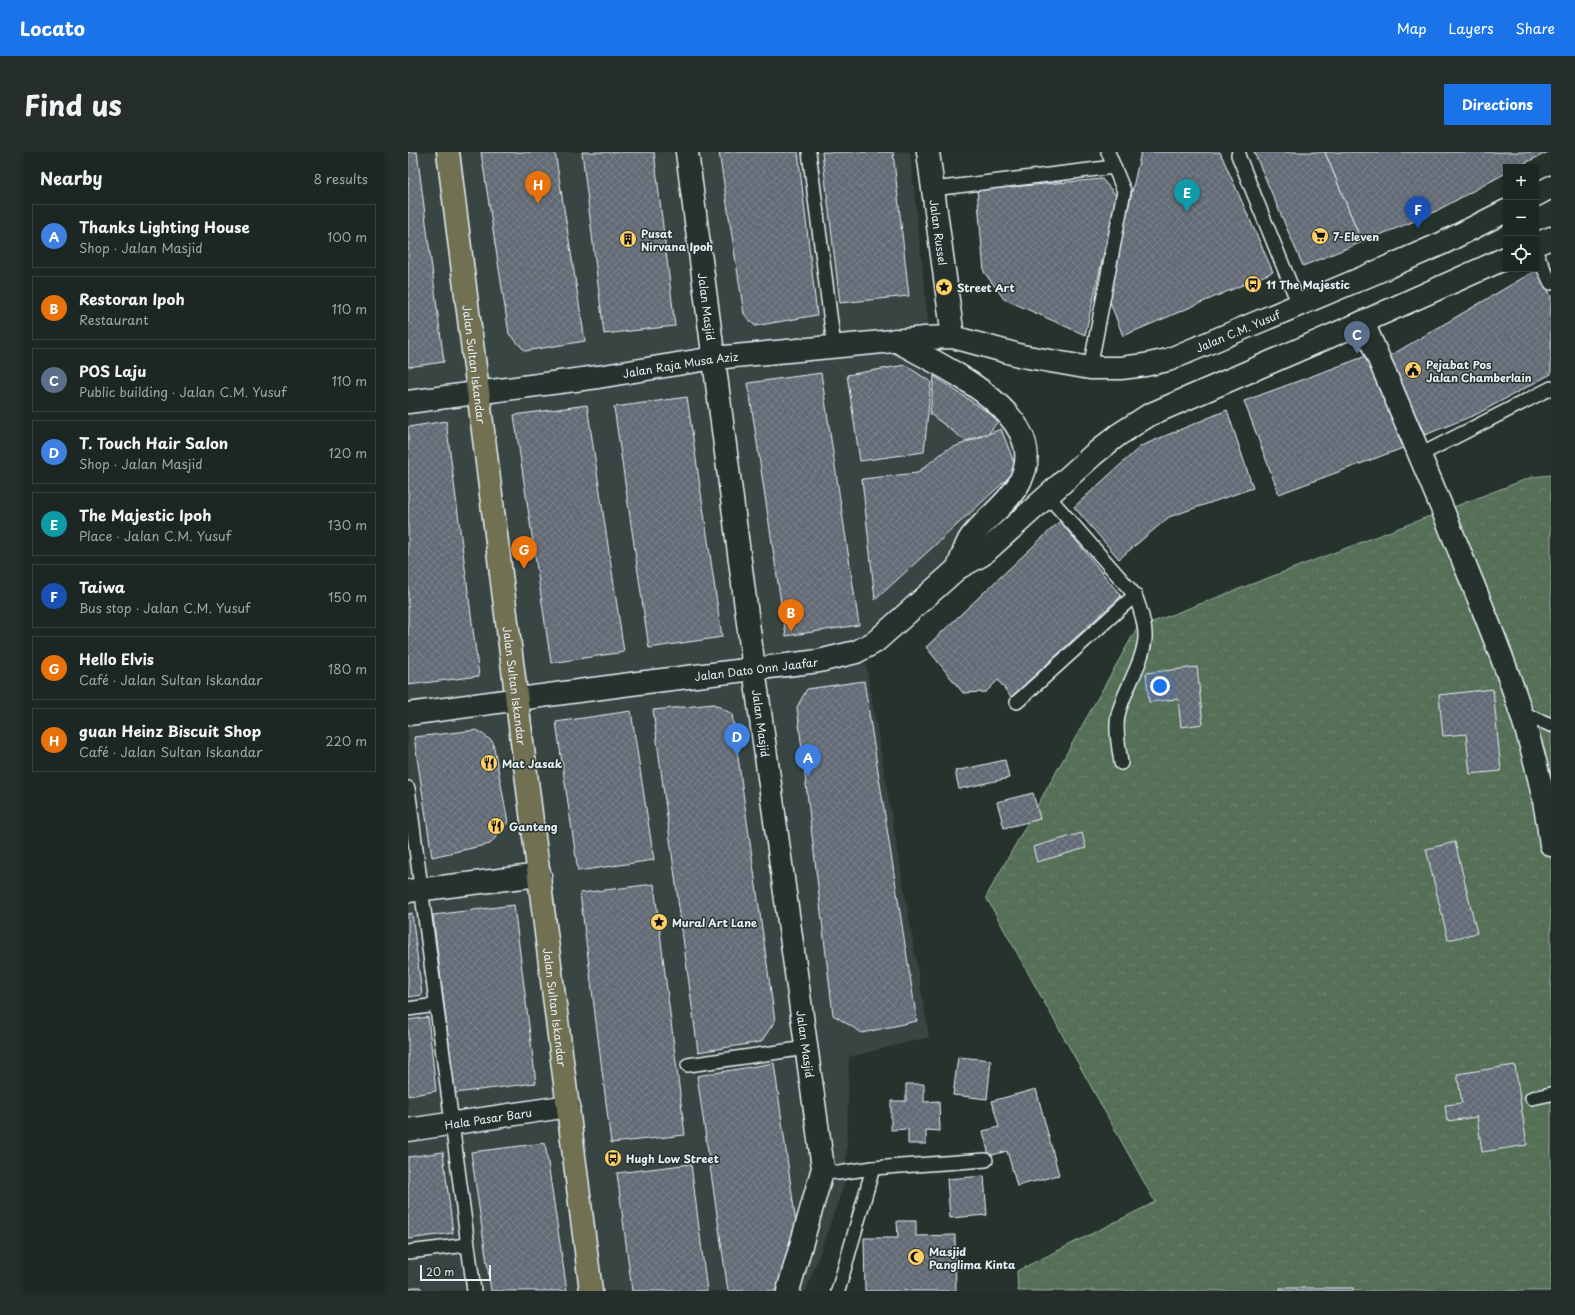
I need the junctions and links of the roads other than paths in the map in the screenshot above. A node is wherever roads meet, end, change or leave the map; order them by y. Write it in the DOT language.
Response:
graph roads {
  1 [pos="448,152"];
  2 [pos="687,152"];
  3 [pos="809,152"];
  4 [pos="928,152"];
  5 [pos="1108,152"];
  6 [pos="1239,152"];
  7 [pos="1114,167"];
  8 [pos="1551,188"];
  9 [pos="933,189"];
  10 [pos="1539,194"];
  11 [pos="1503,212"];
  12 [pos="1551,238"];
  13 [pos="1539,243"];
  14 [pos="1503,259"];
  15 [pos="1539,259"];
  16 [pos="1551,283"];
  17 [pos="1299,305"];
  18 [pos="1363,322"];
  19 [pos="953,337"];
  20 [pos="896,340"];
  21 [pos="834,346"];
  22 [pos="714,358"];
  23 [pos="1090,368"];
  24 [pos="1551,388"];
  25 [pos="478,392"];
  26 [pos="408,402"];
  27 [pos="1420,455"];
  28 [pos="1047,495"];
  29 [pos="958,568"];
  30 [pos="1134,595"];
  31 [pos="754,669"];
  32 [pos="517,700"];
  33 [pos="1017,702"];
  34 [pos="1521,713"];
  35 [pos="408,714"];
  36 [pos="1551,725"];
  37 [pos="1121,764"];
  38 [pos="408,788"];
  39 [pos="1551,845"];
  40 [pos="540,875"];
  41 [pos="415,891"];
  42 [pos="436,1005"];
  43 [pos="408,1009"];
  44 [pos="806,1048"];
  45 [pos="688,1065"];
  46 [pos="1551,1094"];
  47 [pos="1532,1098"];
  48 [pos="569,1106"];
  49 [pos="451,1124"];
  50 [pos="408,1130"];
  51 [pos="986,1160"];
  52 [pos="823,1168"];
  53 [pos="873,1168"];
  54 [pos="468,1245"];
  55 [pos="408,1252"];
  56 [pos="474,1291"];
  57 [pos="591,1291"];
  58 [pos="788,1291"];
  59 [pos="838,1291"];
  1 -- 25 [label="highway, Jalan Sultan Iskandar"];
  2 -- 22 [label="main road, Jalan Masjid"];
  3 -- 21 [label="lane"];
  4 -- 9 [label="main road, Jalan Russel"];
  5 -- 7 [label="lane"];
  6 -- 17 [label="lane"];
  7 -- 9 [label="lane"];
  7 -- 23 [label="lane"];
  8 -- 10 [label="main road"];
  9 -- 19 [label="main road, Jalan Russel"];
  11 -- 17 [label="main road, Jalan C.M. Yusuf"];
  12 -- 13 [label="main road"];
  14 -- 18 [label="main road"];
  15 -- 16 [label="lane"];
  17 -- 23 [label="main road, Jalan C.M. Yusuf"];
  18 -- 27 [label="main road"];
  18 -- 28 [label="main road"];
  19 -- 20 [label="main road, Jalan Raja Musa Aziz"];
  19 -- 23 [label="main road, Jalan C.M. Yusuf"];
  20 -- 21 [label="main road, Jalan Raja Musa Aziz"];
  20 -- 29 [label="main road"];
  21 -- 22 [label="main road, Jalan Raja Musa Aziz"];
  22 -- 25 [label="main road, Jalan Raja Musa Aziz"];
  22 -- 31 [label="main road, Jalan Masjid"];
  24 -- 27 [label="lane"];
  25 -- 26 [label="main road, Jalan Raja Musa Aziz"];
  25 -- 32 [label="highway, Jalan Sultan Iskandar"];
  27 -- 34 [label="main road"];
  28 -- 29 [label="main road, Jalan Dato Onn Jaafar"];
  28 -- 30 [label="lane"];
  29 -- 31 [label="main road, Jalan Dato Onn Jaafar"];
  30 -- 33 [label="lane"];
  30 -- 37 [label="lane"];
  31 -- 32 [label="main road, Jalan Dato Onn Jaafar"];
  31 -- 44 [label="main road, Jalan Masjid"];
  32 -- 35 [label="main road, Jalan Dato Onn Jaafar"];
  32 -- 40 [label="highway, Jalan Sultan Iskandar"];
  34 -- 36 [label="lane"];
  34 -- 39 [label="main road"];
  38 -- 41 [label="lane"];
  40 -- 41 [label="main road"];
  40 -- 48 [label="highway, Jalan Sultan Iskandar"];
  41 -- 42 [label="lane"];
  42 -- 43 [label="lane"];
  42 -- 49 [label="lane"];
  44 -- 45 [label="lane"];
  44 -- 52 [label="main road, Jalan Masjid"];
  46 -- 47 [label="lane"];
  48 -- 49 [label="main road, Hala Pasar Baru"];
  48 -- 57 [label="highway, Jalan Sultan Iskandar"];
  49 -- 50 [label="main road, Hala Pasar Baru"];
  49 -- 54 [label="lane"];
  51 -- 53 [label="lane"];
  52 -- 53 [label="lane"];
  52 -- 58 [label="main road, Jalan Masjid"];
  53 -- 59 [label="lane"];
  54 -- 55 [label="lane"];
  54 -- 56 [label="lane"];
}
